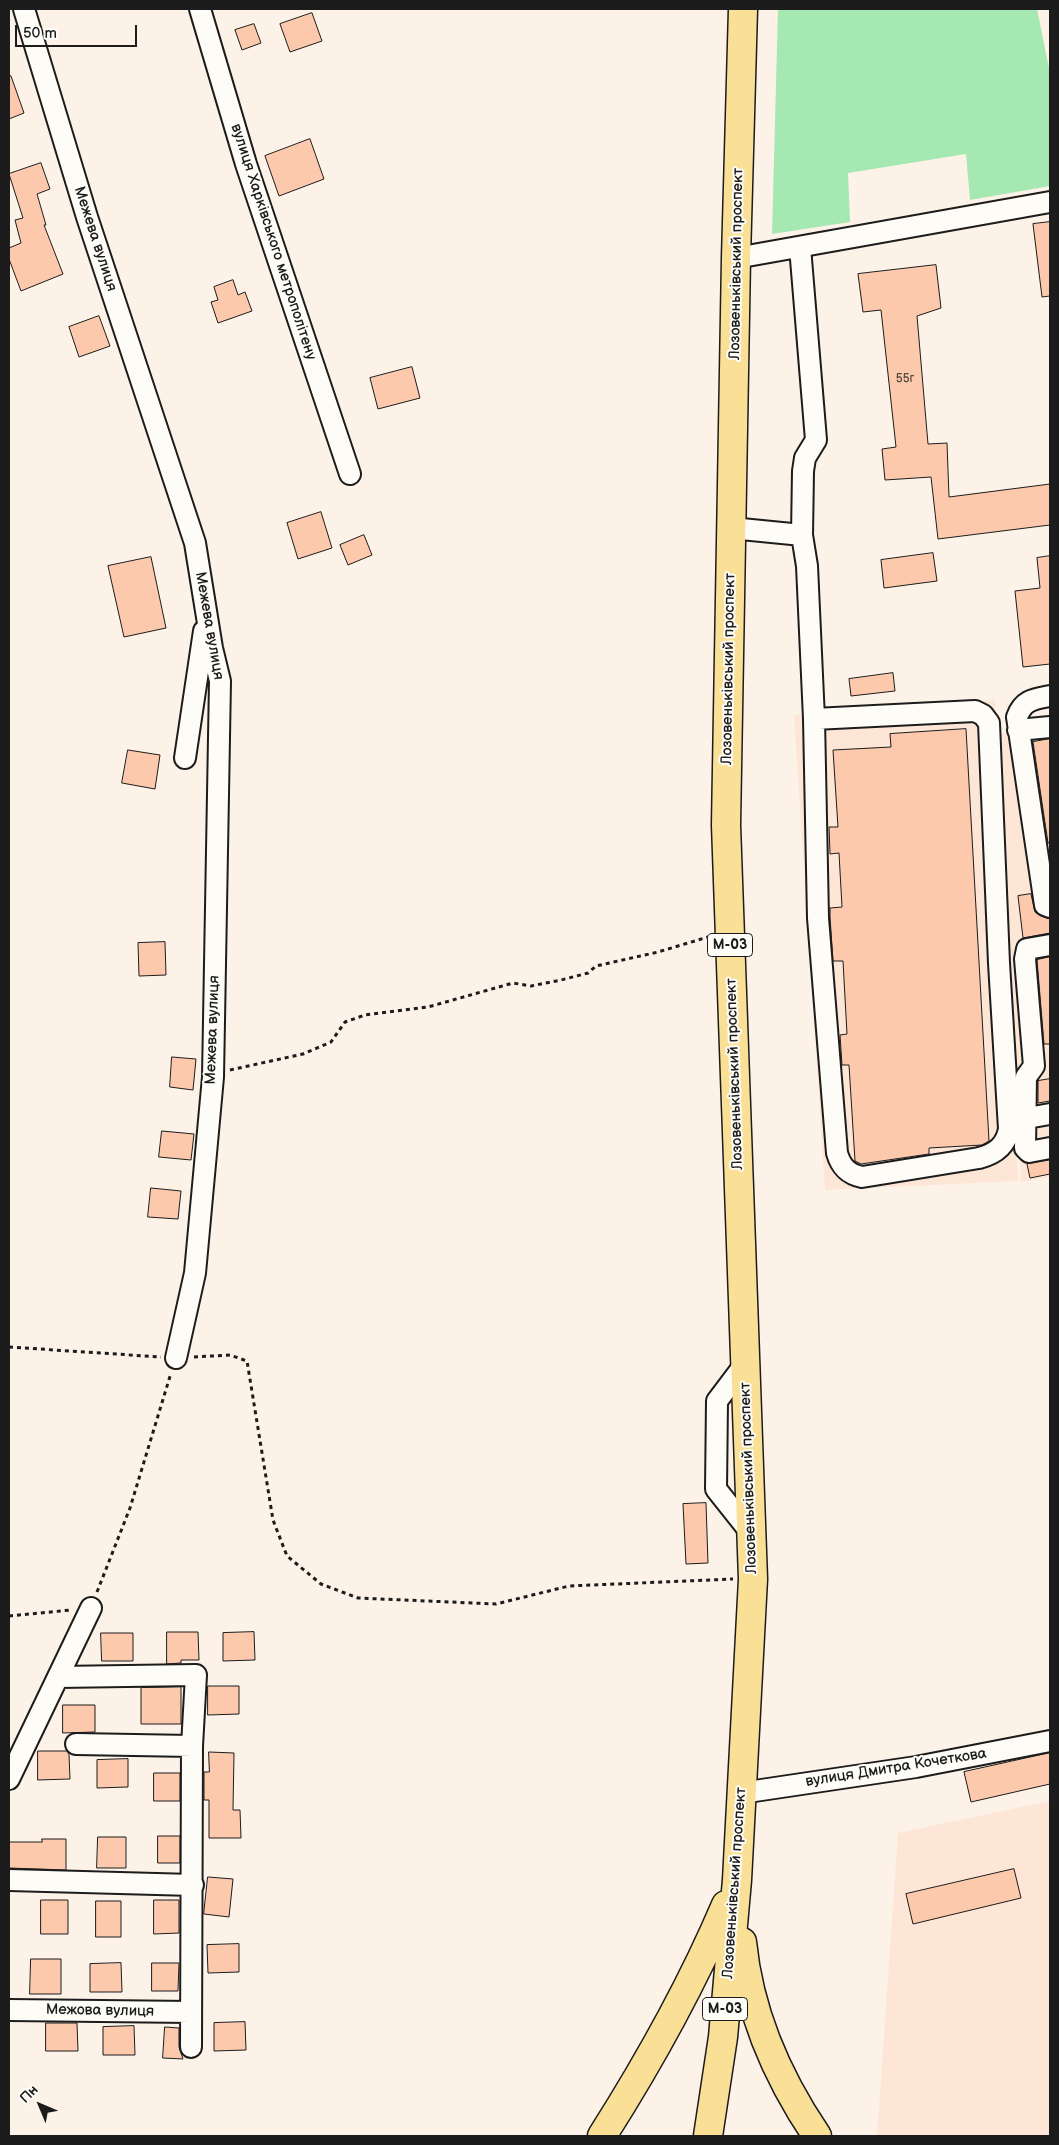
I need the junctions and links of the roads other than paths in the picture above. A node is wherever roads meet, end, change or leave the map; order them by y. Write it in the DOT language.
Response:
graph roads {
  1 [pos="24,9"];
  2 [pos="200,9"];
  3 [pos="743,9"];
  4 [pos="1050,202"];
  5 [pos="800,247"];
  6 [pos="736,258"];
  7 [pos="350,474"];
  8 [pos="731,528"];
  9 [pos="802,535"];
  10 [pos="206,616"];
  11 [pos="1050,696"];
  12 [pos="814,719"];
  13 [pos="1050,727"];
  14 [pos="1018,730"];
  15 [pos="185,758"];
  16 [pos="1050,907"];
  17 [pos="1050,945"];
  18 [pos="1050,1114"];
  19 [pos="1027,1118"];
  20 [pos="1050,1148"];
  21 [pos="176,1358"];
  22 [pos="90,1608"];
  23 [pos="58,1677"];
  24 [pos="1050,1741"];
  25 [pos="76,1744"];
  26 [pos="192,1746"];
  27 [pos="9,1779"];
  28 [pos="741,1793"];
  29 [pos="9,1880"];
  30 [pos="737,1880"];
  31 [pos="193,1885"];
  32 [pos="9,2010"];
  33 [pos="191,2012"];
  34 [pos="191,2047"];
  35 [pos="602,2136"];
  36 [pos="708,2136"];
  37 [pos="817,2136"];
  1 -- 10 [label="street, Межева вулиця"];
  2 -- 7 [label="street, вулиця Харківського метрополітену"];
  3 -- 6 [label="highway, Лозовеньківський проспект / М-03"];
  4 -- 5 [label="street"];
  5 -- 6 [label="street"];
  5 -- 9 [label="street"];
  6 -- 8 [label="highway, Лозовеньківський проспект / М-03"];
  8 -- 9 [label="street"];
  8 -- 28 [label="highway, Лозовеньківський проспект / М-03"];
  9 -- 12 [label="street"];
  10 -- 15 [label="street"];
  10 -- 21 [label="street, Межева вулиця"];
  11 -- 14 [label="street"];
  12 -- 12 [label="street"];
  13 -- 14 [label="street"];
  14 -- 16 [label="street"];
  17 -- 19 [label="street"];
  18 -- 19 [label="street"];
  19 -- 20 [label="street"];
  22 -- 23 [label="street"];
  23 -- 26 [label="street"];
  23 -- 27 [label="street"];
  24 -- 28 [label="street, вулиця Дмитра Кочеткова"];
  25 -- 26 [label="street"];
  26 -- 31 [label="street"];
  28 -- 30 [label="highway, Лозовеньківський проспект / М-03"];
  29 -- 31 [label="street"];
  30 -- 35 [label="highway"];
  30 -- 36 [label="highway, Лозовеньківський проспект / М-03"];
  30 -- 37 [label="highway"];
  31 -- 33 [label="street"];
  32 -- 33 [label="street, Межова вулиця"];
  33 -- 34 [label="street"];
}
